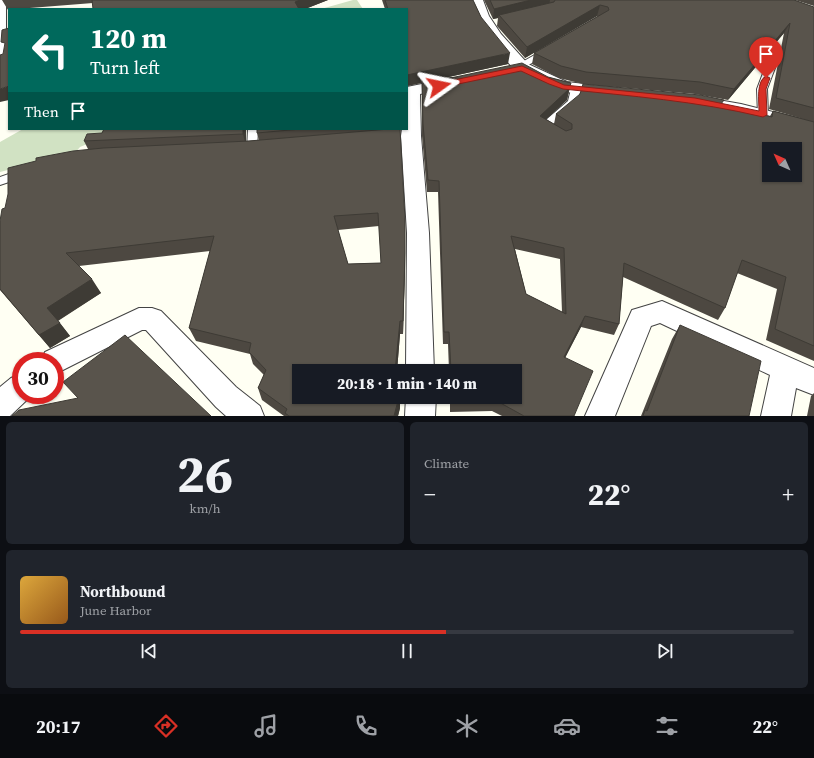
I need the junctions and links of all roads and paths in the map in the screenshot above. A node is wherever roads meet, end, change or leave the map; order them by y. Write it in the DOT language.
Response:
graph roads {
  1 [pos="2,0"];
  2 [pos="476,0"];
  3 [pos="218,4"];
  4 [pos="194,8"];
  5 [pos="554,47"];
  6 [pos="4,60"];
  7 [pos="521,67"];
  8 [pos="770,68"];
  9 [pos="500,73"];
  10 [pos="470,79"];
  11 [pos="576,89"];
  12 [pos="627,94"];
  13 [pos="688,100"];
  14 [pos="763,115"];
  15 [pos="814,128"];
  16 [pos="253,130"];
  17 [pos="558,134"];
  18 [pos="252,150"];
  19 [pos="35,169"];
  20 [pos="0,181"];
  21 [pos="64,356"];
  22 [pos="420,364"];
  23 [pos="786,368"];
  24 [pos="814,382"];
  25 [pos="12,395"];
  26 [pos="421,404"];
  27 [pos="0,406"];
  28 [pos="249,416"];
  29 [pos="420,416"];
  30 [pos="600,416"];
  31 [pos="776,416"];
  1 -- 6 [label="lane"];
  2 -- 7 [label="street"];
  3 -- 4 [label="street"];
  5 -- 7 [label="lane"];
  7 -- 9 [label="street"];
  7 -- 11 [label="street"];
  8 -- 14 [label="lane"];
  10 -- 22 [label="street"];
  11 -- 12 [label="street"];
  11 -- 17 [label="lane"];
  13 -- 14 [label="street"];
  14 -- 15 [label="street"];
  16 -- 18 [label="lane"];
  19 -- 20 [label="lane"];
  21 -- 28 [label="street"];
  23 -- 24 [label="street"];
  23 -- 30 [label="street"];
  23 -- 31 [label="street"];
  25 -- 27 [label="street"];
  26 -- 29 [label="street"];
}
